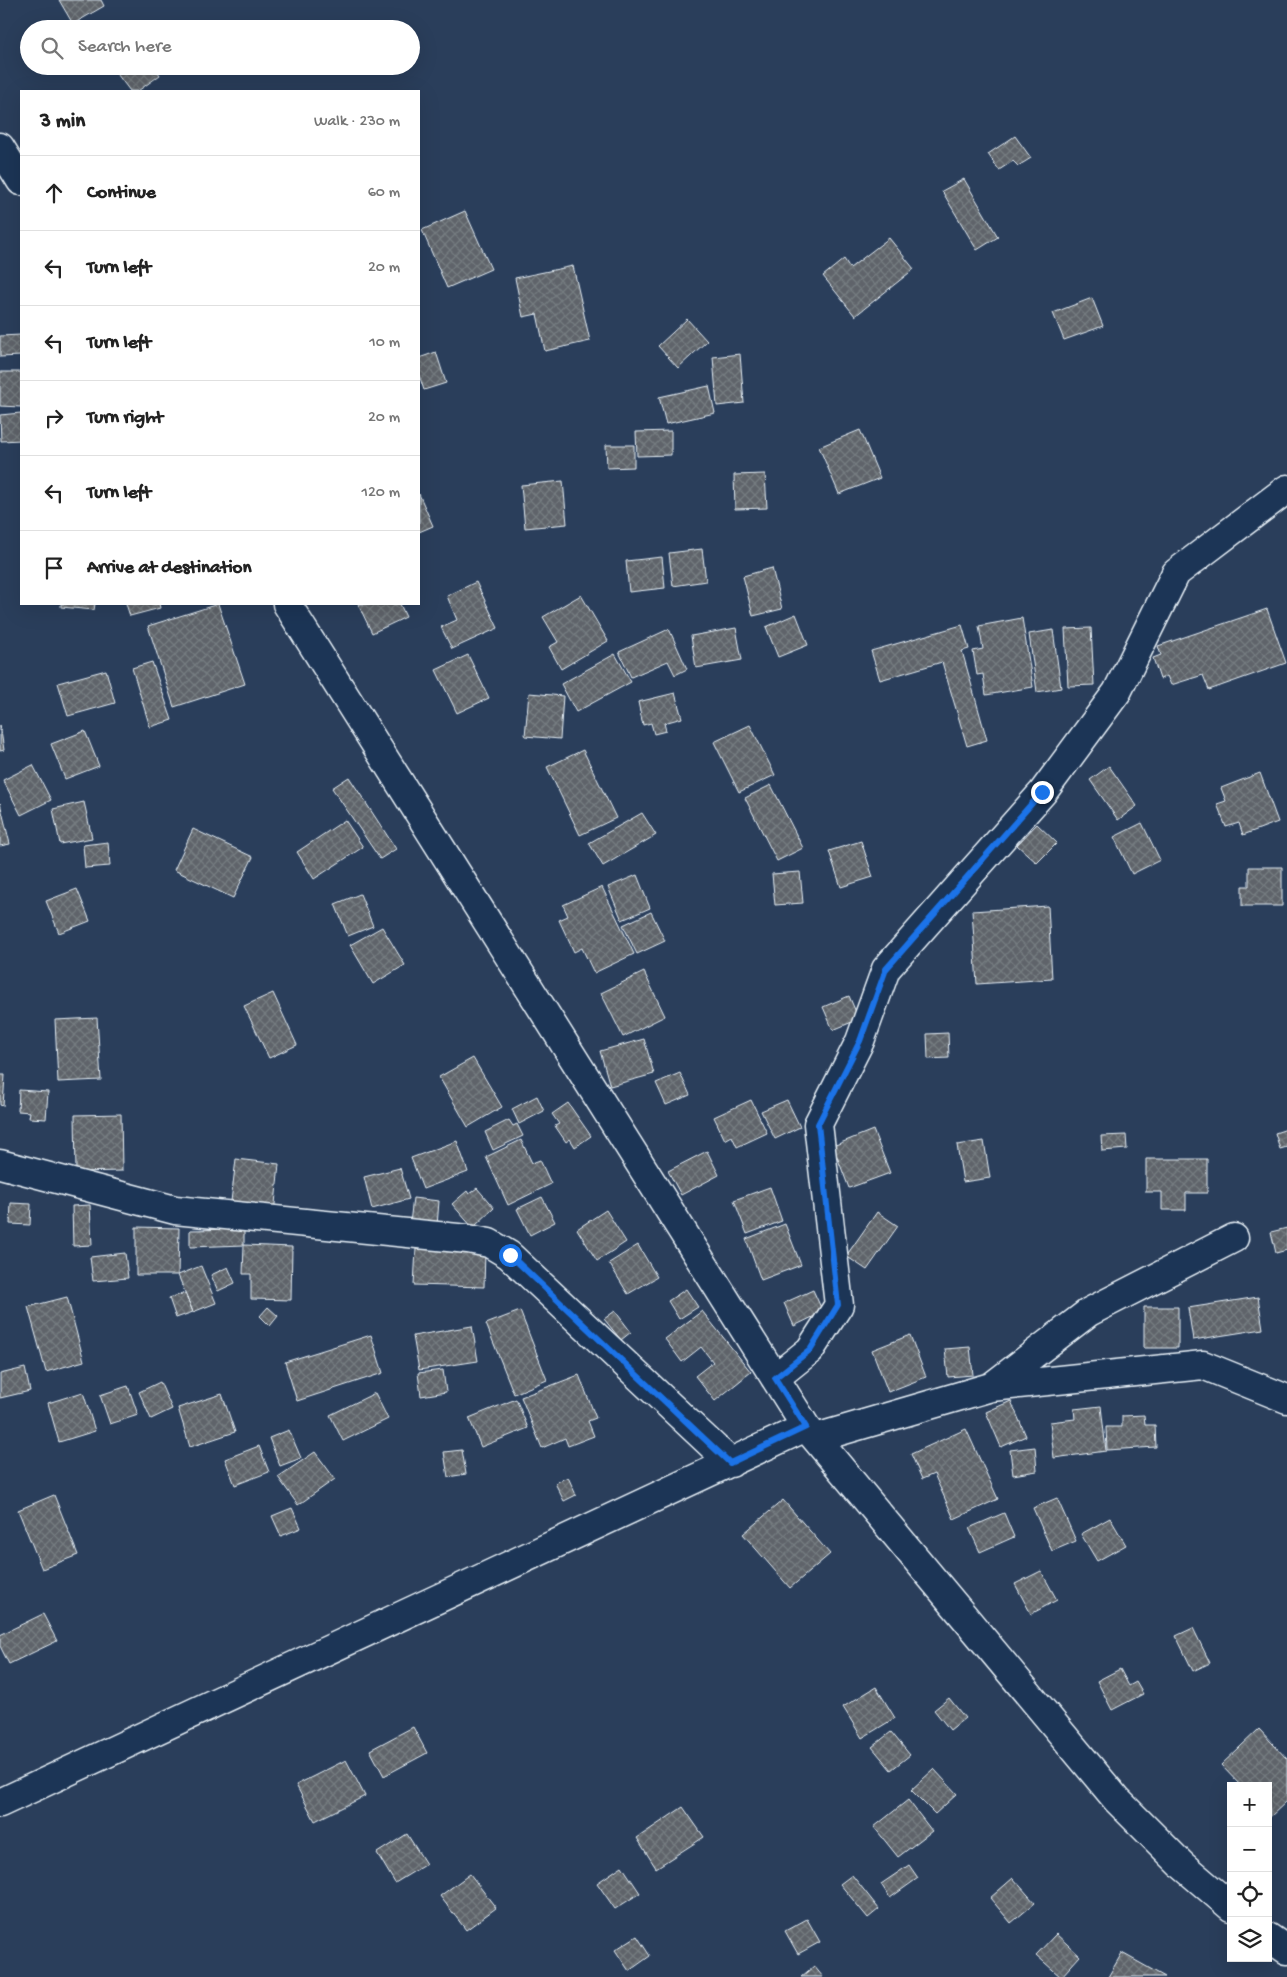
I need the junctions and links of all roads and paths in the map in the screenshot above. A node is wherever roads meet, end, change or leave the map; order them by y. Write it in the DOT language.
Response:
graph roads {
  1 [pos="0,147"];
  2 [pos="20,179"];
  3 [pos="1287,488"];
  4 [pos="288,605"];
  5 [pos="0,1164"];
  6 [pos="1234,1238"];
  7 [pos="775,1378"];
  8 [pos="991,1387"];
  9 [pos="1287,1399"];
  10 [pos="811,1433"];
  11 [pos="730,1463"];
  12 [pos="0,1803"];
  13 [pos="1227,1904"];
  14 [pos="1272,1940"];
  15 [pos="1287,1950"];
  1 -- 2 [label="street"];
  3 -- 7 [label="street"];
  4 -- 7 [label="street"];
  5 -- 11 [label="street"];
  6 -- 8 [label="street"];
  7 -- 10 [label="street"];
  8 -- 9 [label="street"];
  8 -- 10 [label="street"];
  10 -- 11 [label="street"];
  10 -- 13 [label="street"];
  11 -- 12 [label="street"];
  14 -- 15 [label="street"];
}
